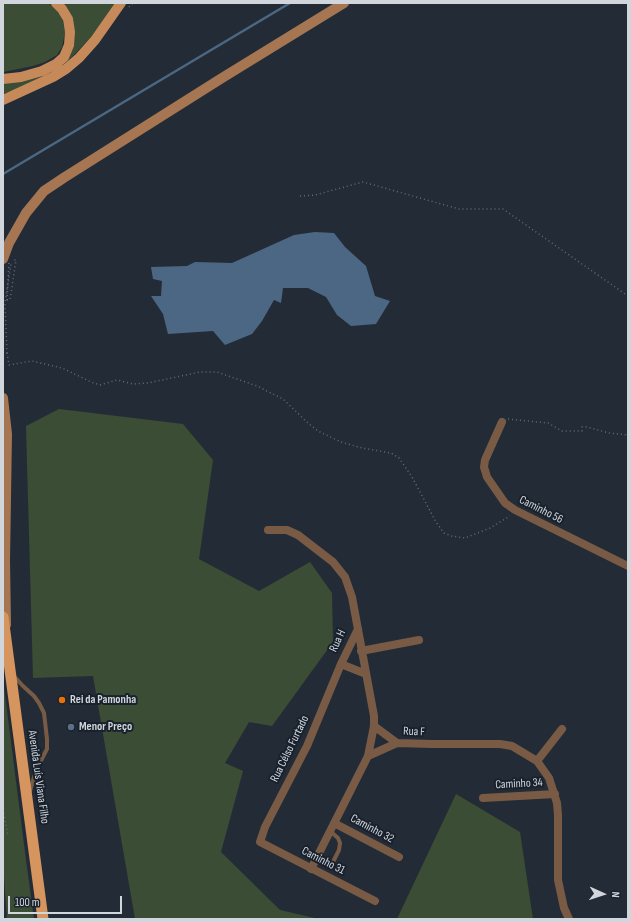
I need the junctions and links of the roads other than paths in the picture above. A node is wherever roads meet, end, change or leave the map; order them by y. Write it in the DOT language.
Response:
graph roads {
  1 [pos="56,3"];
  2 [pos="121,3"];
  3 [pos="344,3"];
  4 [pos="3,79"];
  5 [pos="3,100"];
  6 [pos="6,261"];
  7 [pos="3,398"];
  8 [pos="502,422"];
  9 [pos="268,530"];
  10 [pos="628,566"];
  11 [pos="3,618"];
  12 [pos="358,628"];
  13 [pos="6,640"];
  14 [pos="419,640"];
  15 [pos="361,651"];
  16 [pos="341,664"];
  17 [pos="10,670"];
  18 [pos="366,674"];
  19 [pos="374,726"];
  20 [pos="562,729"];
  21 [pos="397,744"];
  22 [pos="368,756"];
  23 [pos="537,761"];
  24 [pos="555,794"];
  25 [pos="28,797"];
  26 [pos="483,798"];
  27 [pos="334,822"];
  28 [pos="330,831"];
  29 [pos="261,843"];
  30 [pos="399,857"];
  31 [pos="330,868"];
  32 [pos="311,869"];
  33 [pos="375,901"];
  34 [pos="43,919"];
  35 [pos="569,919"];
  1 -- 4 [label="main road"];
  2 -- 5 [label="main road"];
  3 -- 6 [label="main road"];
  7 -- 13 [label="main road, Avenida Luís Viana Filho"];
  8 -- 10 [label="street, Caminho 56"];
  9 -- 12 [label="street"];
  11 -- 13 [label="highway, Avenida Luís Viana Filho"];
  12 -- 15 [label="street"];
  12 -- 16 [label="street, Rua H"];
  13 -- 17 [label="highway, Avenida Luís Viana Filho"];
  14 -- 15 [label="street"];
  15 -- 18 [label="street"];
  16 -- 18 [label="street"];
  16 -- 29 [label="street, Rua Célso Furtado"];
  17 -- 25 [label="highway, Avenida Luís Viana Filho"];
  17 -- 25 [label="lane"];
  18 -- 19 [label="street"];
  19 -- 21 [label="street, Rua F"];
  19 -- 22 [label="street"];
  20 -- 23 [label="street"];
  21 -- 22 [label="street"];
  21 -- 23 [label="street, Rua F"];
  22 -- 27 [label="street"];
  23 -- 24 [label="street, Rua F"];
  24 -- 26 [label="street, Caminho 34"];
  24 -- 35 [label="street, Rua F"];
  25 -- 34 [label="highway, Avenida Luís Viana Filho"];
  27 -- 28 [label="street"];
  27 -- 30 [label="street, Caminho 32"];
  28 -- 31 [label="lane"];
  28 -- 32 [label="street"];
  29 -- 32 [label="street, Caminho 31"];
  32 -- 33 [label="street, Caminho 31"];
}
